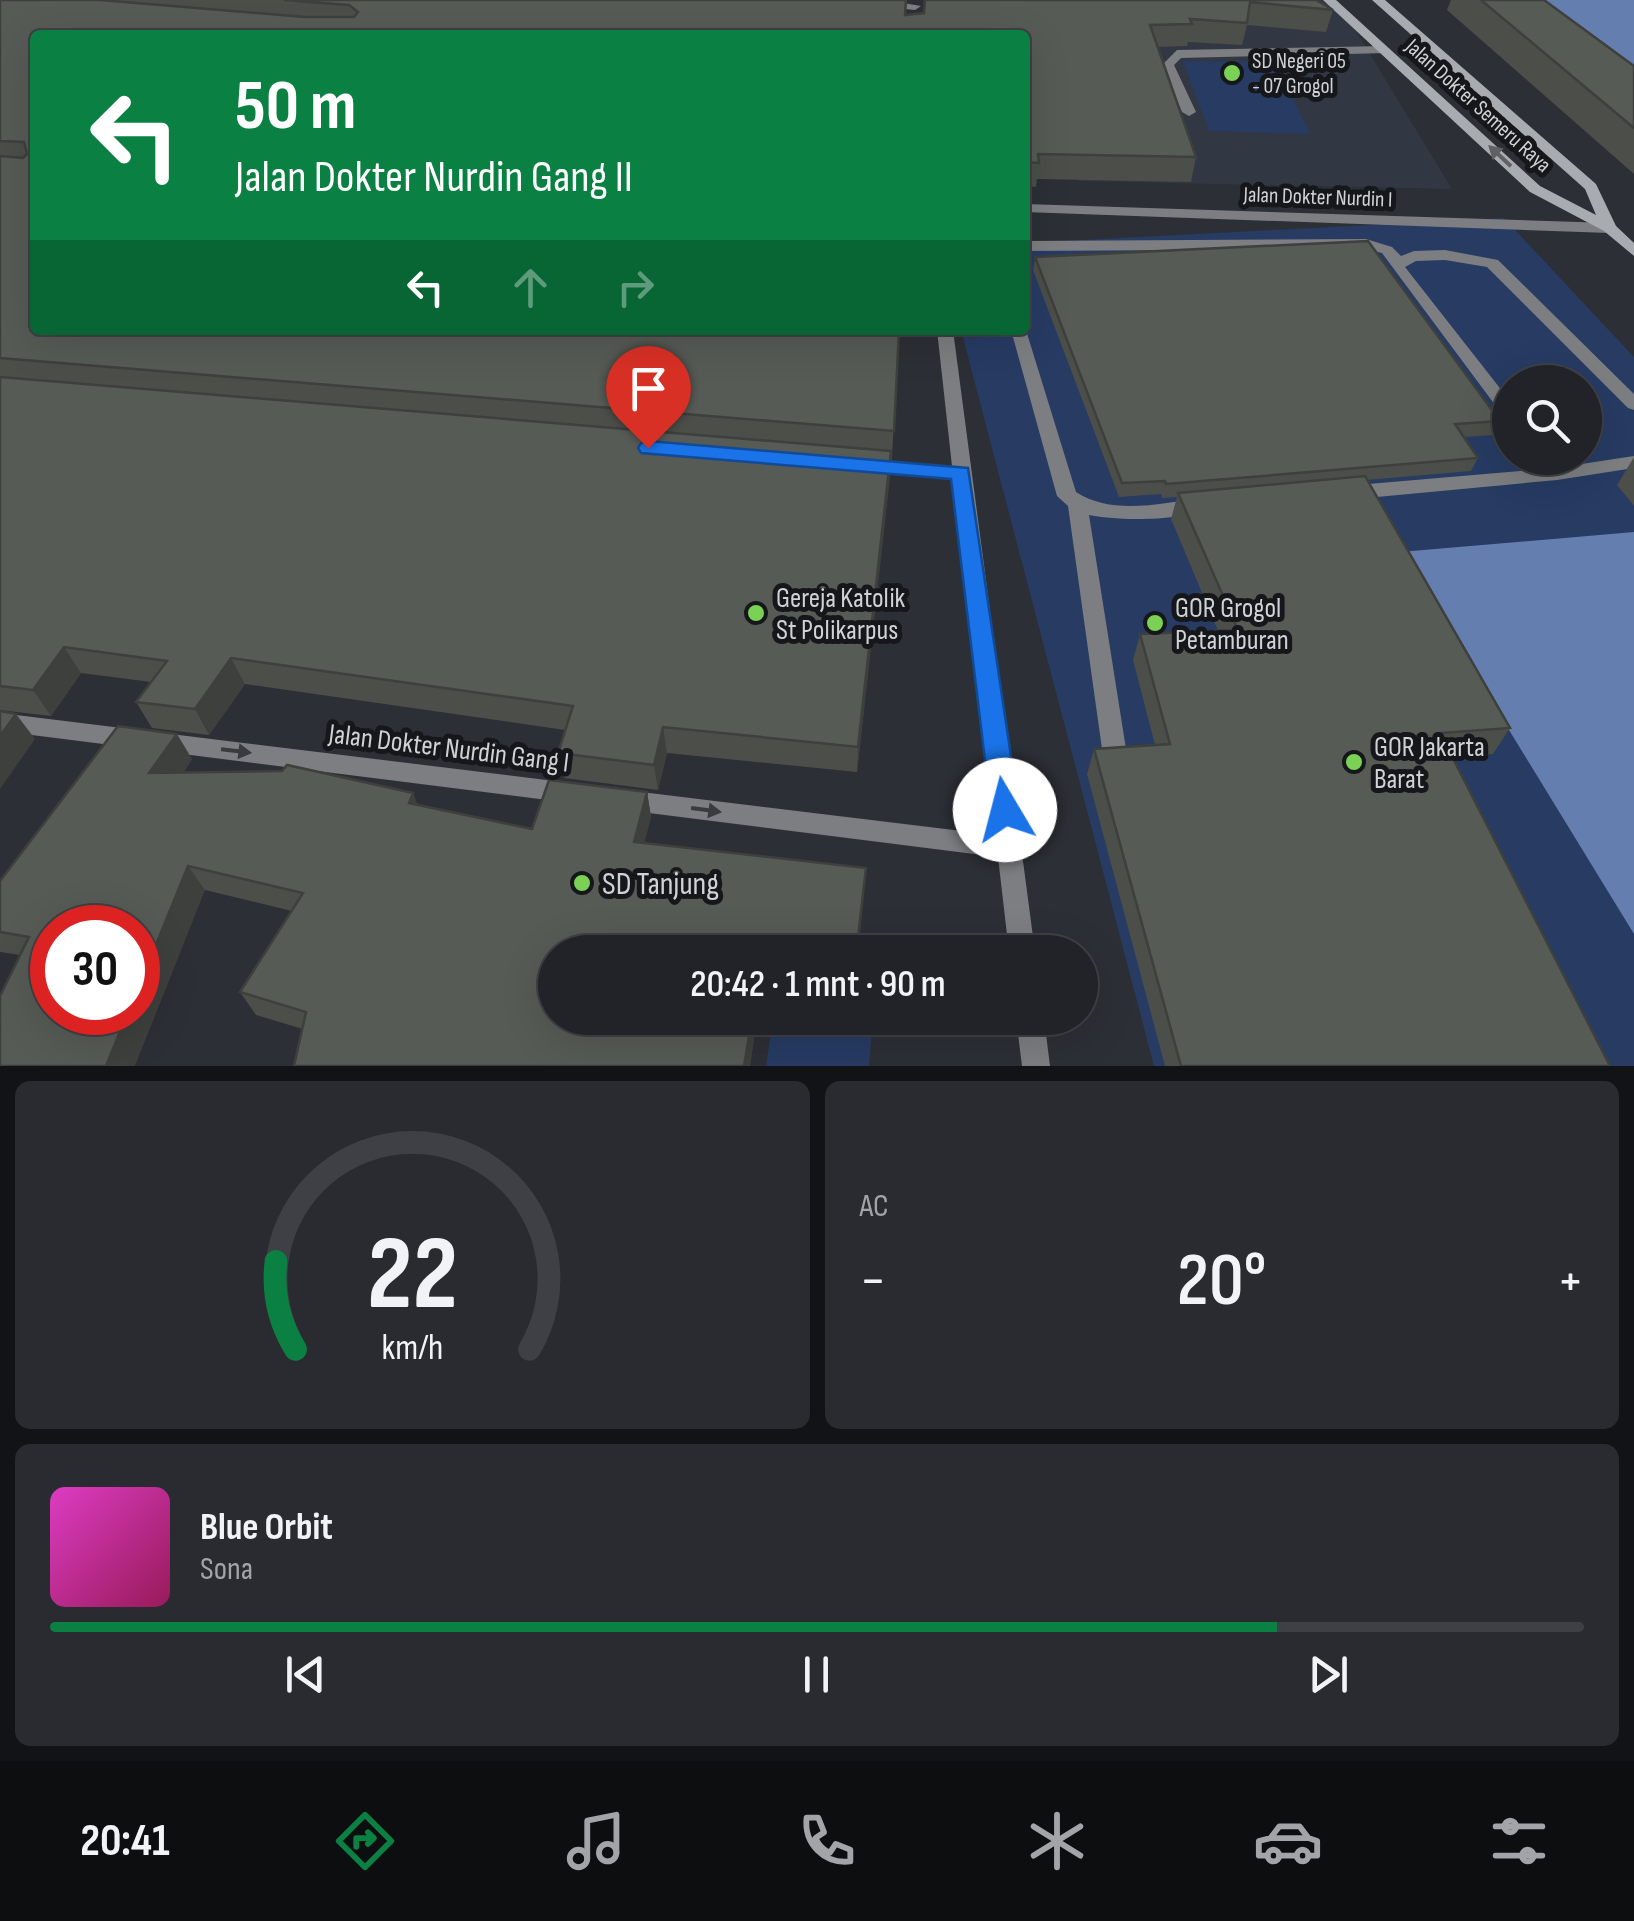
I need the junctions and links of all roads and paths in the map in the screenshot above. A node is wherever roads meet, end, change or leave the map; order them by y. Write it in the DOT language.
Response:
graph roads {
  1 [pos="843,0"];
  2 [pos="1329,0"];
  3 [pos="1378,0"];
  4 [pos="916,3"];
  5 [pos="914,20"];
  6 [pos="1385,50"];
  7 [pos="1189,112"];
  8 [pos="1030,208"];
  9 [pos="1610,228"];
  10 [pos="1030,246"];
  11 [pos="1634,250"];
  12 [pos="1398,262"];
  13 [pos="946,335"];
  14 [pos="1020,335"];
  15 [pos="1492,390"];
  16 [pos="1634,404"];
  17 [pos="1634,462"];
  18 [pos="843,464"];
  19 [pos="1602,464"];
  20 [pos="961,473"];
  21 [pos="1492,473"];
  22 [pos="1324,494"];
  23 [pos="1228,503"];
  24 [pos="1078,505"];
  25 [pos="0,722"];
  26 [pos="1114,749"];
  27 [pos="1010,848"];
  28 [pos="1020,935"];
  29 [pos="1032,1035"];
  30 [pos="1036,1066"];
  1 -- 4 [label="street"];
  2 -- 6 [label="street, Jalan Dokter Semeru Raya"];
  3 -- 9 [label="street, Jalan Dokter Semeru Raya"];
  4 -- 5 [label="street"];
  6 -- 7 [label="street"];
  9 -- 6 [label="street, Jalan Dokter Semeru Raya, one-way"];
  8 -- 9 [label="street, Jalan Dokter Nurdin I"];
  9 -- 11 [label="street, Jalan Dokter Semeru Raya"];
  10 -- 12 [label="street"];
  12 -- 15 [label="street"];
  12 -- 16 [label="street"];
  13 -- 20 [label="street"];
  14 -- 24 [label="street"];
  17 -- 19 [label="street"];
  18 -- 20 [label="street"];
  20 -- 27 [label="street"];
  21 -- 22 [label="street"];
  23 -- 24 [label="street"];
  24 -- 26 [label="street"];
  25 -- 27 [label="street, Jalan Dokter Nurdin Gang I, one-way"];
  27 -- 28 [label="street"];
  29 -- 30 [label="street"];
}
